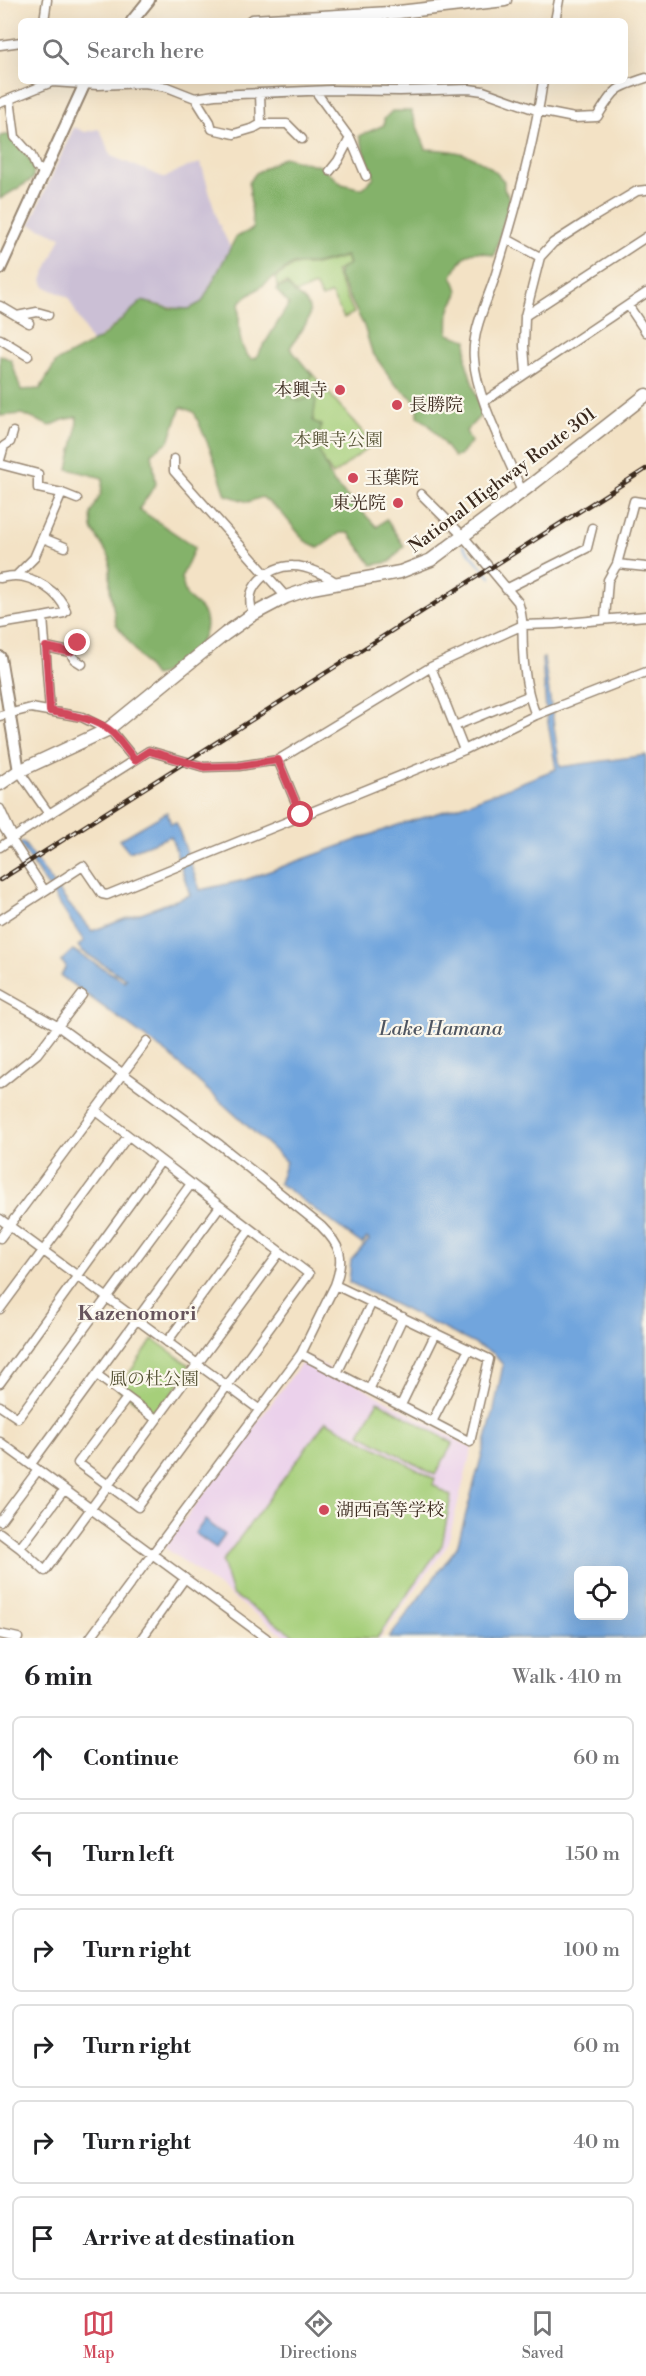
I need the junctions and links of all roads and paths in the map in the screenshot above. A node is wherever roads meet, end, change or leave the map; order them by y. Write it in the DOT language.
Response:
graph roads {
  1 [pos="47,0"];
  2 [pos="149,0"];
  3 [pos="505,0"];
  4 [pos="560,0"];
  5 [pos="44,18"];
  6 [pos="134,18"];
  7 [pos="304,18"];
  8 [pos="556,18"];
  9 [pos="18,42"];
  10 [pos="0,45"];
  11 [pos="646,78"];
  12 [pos="628,83"];
  13 [pos="47,84"];
  14 [pos="84,84"];
  15 [pos="133,84"];
  16 [pos="543,84"];
  17 [pos="625,84"];
  18 [pos="316,92"];
  19 [pos="260,93"];
  20 [pos="10,99"];
  21 [pos="195,99"];
  22 [pos="0,103"];
  23 [pos="539,111"];
  24 [pos="261,124"];
  25 [pos="350,138"];
  26 [pos="302,140"];
  27 [pos="330,171"];
  28 [pos="45,172"];
  29 [pos="366,176"];
  30 [pos="646,190"];
  31 [pos="646,237"];
  32 [pos="507,239"];
  33 [pos="540,257"];
  34 [pos="0,269"];
  35 [pos="646,293"];
  36 [pos="628,305"];
  37 [pos="0,306"];
  38 [pos="48,315"];
  39 [pos="17,316"];
  40 [pos="525,316"];
  41 [pos="29,323"];
  42 [pos="646,332"];
  43 [pos="0,339"];
  44 [pos="28,356"];
  45 [pos="526,373"];
  46 [pos="646,394"];
  47 [pos="485,401"];
  48 [pos="13,432"];
  49 [pos="174,459"];
  50 [pos="0,462"];
  51 [pos="522,492"];
  52 [pos="62,493"];
  53 [pos="421,494"];
  54 [pos="77,499"];
  55 [pos="646,503"];
  56 [pos="592,528"];
  57 [pos="463,536"];
  58 [pos="43,538"];
  59 [pos="65,547"];
  60 [pos="617,564"];
  61 [pos="646,567"];
  62 [pos="17,575"];
  63 [pos="266,575"];
  64 [pos="0,578"];
  65 [pos="337,583"];
  66 [pos="506,589"];
  67 [pos="286,597"];
  68 [pos="254,614"];
  69 [pos="43,616"];
  70 [pos="646,616"];
  71 [pos="605,619"];
  72 [pos="0,624"];
  73 [pos="523,624"];
  74 [pos="78,643"];
  75 [pos="46,647"];
  76 [pos="70,652"];
  77 [pos="1,664"];
  78 [pos="82,664"];
  79 [pos="431,667"];
  80 [pos="646,672"];
  81 [pos="528,696"];
  82 [pos="50,711"];
  83 [pos="545,712"];
  84 [pos="5,715"];
  85 [pos="455,726"];
  86 [pos="107,730"];
  87 [pos="464,750"];
  88 [pos="135,760"];
  89 [pos="278,760"];
  90 [pos="19,771"];
  91 [pos="0,784"];
  92 [pos="0,809"];
  93 [pos="49,814"];
  94 [pos="301,815"];
  95 [pos="0,822"];
  96 [pos="12,839"];
  97 [pos="0,848"];
  98 [pos="44,890"];
  99 [pos="0,920"];
  100 [pos="0,994"];
  101 [pos="82,995"];
  102 [pos="59,1028"];
  103 [pos="147,1041"];
  104 [pos="122,1073"];
  105 [pos="0,1084"];
  106 [pos="95,1110"];
  107 [pos="128,1136"];
  108 [pos="161,1161"];
  109 [pos="191,1184"];
  110 [pos="220,1206"];
  111 [pos="0,1218"];
  112 [pos="9,1226"];
  113 [pos="250,1229"];
  114 [pos="0,1238"];
  115 [pos="43,1251"];
  116 [pos="280,1252"];
  117 [pos="76,1275"];
  118 [pos="335,1285"];
  119 [pos="107,1298"];
  120 [pos="372,1302"];
  121 [pos="0,1309"];
  122 [pos="404,1317"];
  123 [pos="137,1319"];
  124 [pos="436,1333"];
  125 [pos="167,1342"];
  126 [pos="468,1348"];
  127 [pos="301,1354"];
  128 [pos="197,1365"];
  129 [pos="338,1371"];
  130 [pos="97,1375"];
  131 [pos="0,1383"];
  132 [pos="227,1386"];
  133 [pos="370,1388"];
  134 [pos="127,1398"];
  135 [pos="401,1405"];
  136 [pos="0,1406"];
  137 [pos="260,1410"];
  138 [pos="156,1419"];
  139 [pos="432,1422"];
  140 [pos="0,1442"];
  141 [pos="34,1467"];
  142 [pos="108,1485"];
  143 [pos="64,1490"];
  144 [pos="91,1509"];
  145 [pos="0,1521"];
  146 [pos="0,1533"];
  147 [pos="20,1548"];
  148 [pos="153,1554"];
  149 [pos="186,1578"];
  150 [pos="0,1634"];
  151 [pos="18,1638"];
  152 [pos="90,1638"];
  153 [pos="142,1638"];
  154 [pos="267,1638"];
  1 -- 5 [label="street"];
  2 -- 6 [label="main road"];
  3 -- 7 [label="highway"];
  4 -- 8 [label="street"];
  9 -- 10 [label="street"];
  11 -- 12 [label="street"];
  13 -- 20 [label="street"];
  14 -- 28 [label="main road"];
  15 -- 21 [label="street"];
  16 -- 23 [label="street"];
  17 -- 23 [label="street"];
  18 -- 19 [label="street"];
  18 -- 23 [label="street"];
  18 -- 25 [label="street"];
  19 -- 21 [label="street"];
  19 -- 24 [label="street"];
  20 -- 22 [label="street"];
  20 -- 28 [label="street"];
  21 -- 24 [label="street"];
  23 -- 32 [label="street"];
  24 -- 26 [label="street"];
  25 -- 27 [label="street"];
  25 -- 29 [label="street"];
  28 -- 34 [label="main road"];
  30 -- 33 [label="street"];
  31 -- 40 [label="street"];
  32 -- 33 [label="street"];
  32 -- 47 [label="street"];
  33 -- 40 [label="street"];
  35 -- 36 [label="street"];
  36 -- 42 [label="street"];
  36 -- 45 [label="street"];
  37 -- 39 [label="street"];
  38 -- 39 [label="street"];
  39 -- 41 [label="street"];
  40 -- 45 [label="street"];
  43 -- 44 [label="street"];
  45 -- 47 [label="street"];
  46 -- 51 [label="highway, National Highway Route 301"];
  47 -- 51 [label="street"];
  48 -- 50 [label="street"];
  49 -- 63 [label="street"];
  50 -- 52 [label="street"];
  51 -- 57 [label="highway, National Highway Route 301"];
  52 -- 54 [label="street"];
  52 -- 58 [label="street"];
  53 -- 57 [label="street"];
  55 -- 60 [label="street"];
  56 -- 66 [label="street"];
  57 -- 65 [label="highway, National Highway Route 301"];
  57 -- 66 [label="street"];
  58 -- 59 [label="street"];
  58 -- 62 [label="street"];
  60 -- 61 [label="street"];
  60 -- 71 [label="street"];
  62 -- 64 [label="street"];
  62 -- 69 [label="street"];
  63 -- 65 [label="street"];
  63 -- 67 [label="street"];
  63 -- 68 [label="street"];
  65 -- 67 [label="highway, National Highway Route 301"];
  66 -- 73 [label="street"];
  67 -- 68 [label="highway, National Highway Route 301"];
  68 -- 86 [label="highway, National Highway Route 301"];
  69 -- 72 [label="street"];
  69 -- 75 [label="street"];
  70 -- 71 [label="street"];
  71 -- 73 [label="street"];
  73 -- 79 [label="street"];
  73 -- 81 [label="street"];
  74 -- 76 [label="street"];
  75 -- 76 [label="street"];
  75 -- 82 [label="street"];
  76 -- 78 [label="street"];
  77 -- 84 [label="main road"];
  79 -- 85 [label="street"];
  79 -- 89 [label="street"];
  80 -- 83 [label="street"];
  81 -- 83 [label="street"];
  81 -- 85 [label="street"];
  82 -- 84 [label="street"];
  82 -- 86 [label="street"];
  83 -- 87 [label="street"];
  84 -- 90 [label="main road"];
  85 -- 87 [label="street"];
  86 -- 88 [label="street"];
  86 -- 90 [label="highway, National Highway Route 301"];
  87 -- 94 [label="street"];
  88 -- 89 [label="street"];
  88 -- 93 [label="street"];
  89 -- 94 [label="street"];
  90 -- 91 [label="highway, National Highway Route 301"];
  90 -- 93 [label="street"];
  92 -- 96 [label="street"];
  93 -- 96 [label="street"];
  94 -- 98 [label="street"];
  95 -- 96 [label="street"];
  96 -- 97 [label="street"];
  96 -- 98 [label="street"];
  98 -- 99 [label="street"];
  100 -- 102 [label="street"];
  101 -- 102 [label="street"];
  102 -- 104 [label="street"];
  102 -- 105 [label="street"];
  103 -- 104 [label="street"];
  104 -- 106 [label="street"];
  104 -- 118 [label="street"];
  106 -- 107 [label="street"];
  106 -- 112 [label="street"];
  107 -- 108 [label="street"];
  107 -- 115 [label="street"];
  108 -- 109 [label="street"];
  108 -- 117 [label="street"];
  109 -- 110 [label="street"];
  109 -- 119 [label="street"];
  110 -- 113 [label="street"];
  110 -- 123 [label="street"];
  111 -- 112 [label="street"];
  112 -- 114 [label="street"];
  112 -- 115 [label="street"];
  113 -- 116 [label="street"];
  113 -- 125 [label="street"];
  115 -- 117 [label="street"];
  115 -- 121 [label="street"];
  116 -- 128 [label="street"];
  116 -- 132 [label="street"];
  117 -- 119 [label="street"];
  117 -- 131 [label="street"];
  118 -- 120 [label="street"];
  118 -- 127 [label="street"];
  119 -- 123 [label="street"];
  119 -- 136 [label="street"];
  120 -- 122 [label="street"];
  120 -- 129 [label="street"];
  122 -- 124 [label="street"];
  122 -- 133 [label="street"];
  123 -- 125 [label="street"];
  123 -- 130 [label="street"];
  124 -- 126 [label="street"];
  124 -- 135 [label="street"];
  125 -- 128 [label="street"];
  126 -- 139 [label="street"];
  126 -- 139 [label="street"];
  127 -- 129 [label="street"];
  127 -- 137 [label="street"];
  128 -- 132 [label="street"];
  128 -- 138 [label="street"];
  129 -- 133 [label="street"];
  130 -- 134 [label="street"];
  130 -- 141 [label="street"];
  132 -- 137 [label="street"];
  132 -- 142 [label="street"];
  133 -- 135 [label="street"];
  134 -- 138 [label="street"];
  134 -- 142 [label="street"];
  135 -- 139 [label="street"];
  137 -- 148 [label="street"];
  138 -- 142 [label="street"];
  140 -- 141 [label="street"];
  141 -- 143 [label="street"];
  141 -- 145 [label="street"];
  142 -- 144 [label="street"];
  143 -- 144 [label="street"];
  143 -- 147 [label="street"];
  144 -- 147 [label="street"];
  144 -- 148 [label="street"];
  146 -- 147 [label="street"];
  148 -- 149 [label="street"];
  148 -- 152 [label="street"];
  149 -- 153 [label="street"];
  149 -- 154 [label="street"];
  150 -- 151 [label="street"];
}
